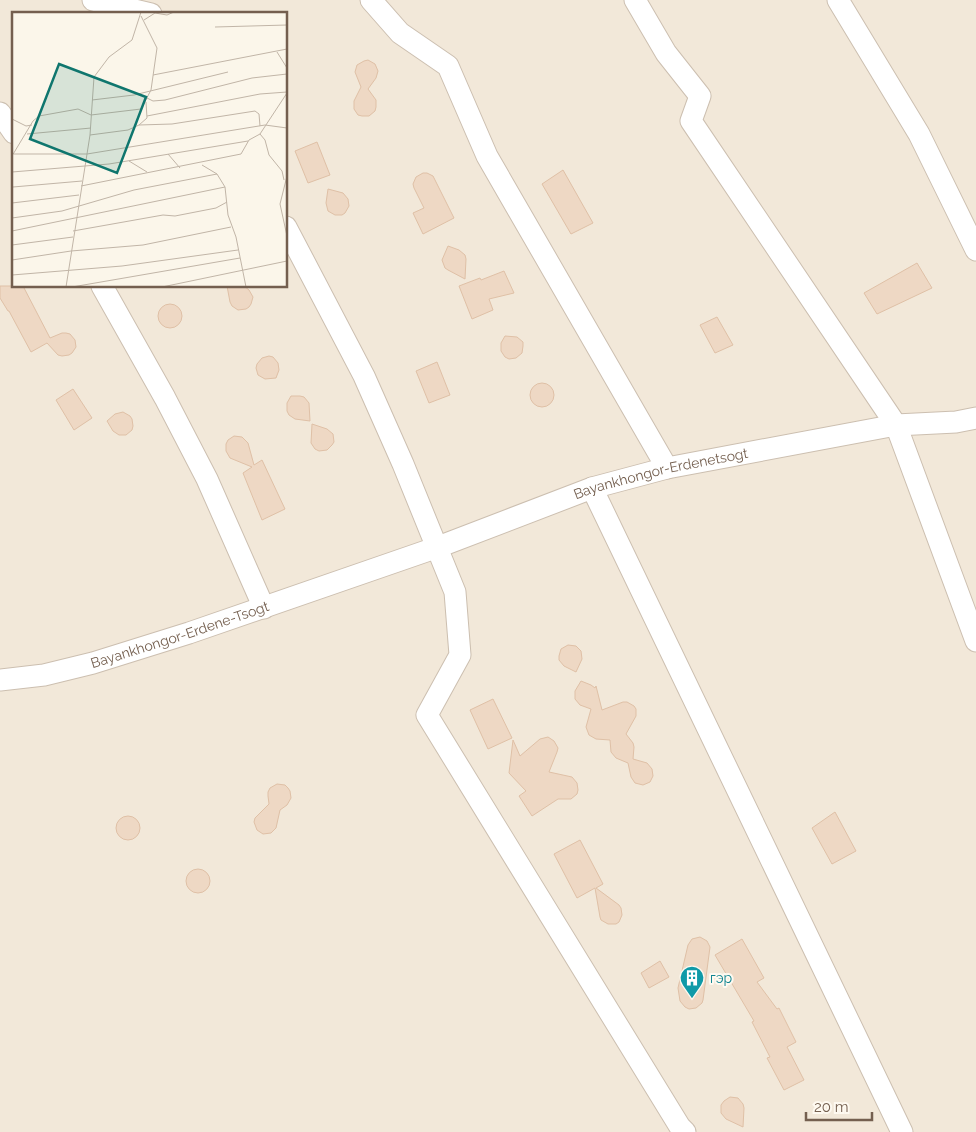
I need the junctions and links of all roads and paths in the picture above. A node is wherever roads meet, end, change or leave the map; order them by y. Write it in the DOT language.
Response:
graph roads {
  1 [pos="92,0"];
  2 [pos="371,0"];
  3 [pos="635,0"];
  4 [pos="838,0"];
  5 [pos="143,12"];
  6 [pos="0,114"];
  7 [pos="12,130"];
  8 [pos="288,231"];
  9 [pos="976,250"];
  10 [pos="103,288"];
  11 [pos="976,418"];
  12 [pos="896,425"];
  13 [pos="667,468"];
  14 [pos="592,488"];
  15 [pos="438,547"];
  16 [pos="356,576"];
  17 [pos="264,608"];
  18 [pos="976,641"];
  19 [pos="0,680"];
  20 [pos="685,1132"];
  21 [pos="902,1132"];
  1 -- 5 [label="street"];
  2 -- 13 [label="street"];
  3 -- 12 [label="street"];
  4 -- 9 [label="street"];
  6 -- 7 [label="street"];
  8 -- 15 [label="street"];
  10 -- 17 [label="street"];
  11 -- 12 [label="street, Bayankhongor-Erdenetsogt"];
  12 -- 13 [label="street, Bayankhongor-Erdenetsogt"];
  12 -- 18 [label="street"];
  13 -- 14 [label="street, Bayankhongor-Erdenetsogt"];
  14 -- 15 [label="street, Bayankhongor-Erdenetsogt"];
  14 -- 21 [label="street"];
  15 -- 16 [label="street, Bayankhongor-Erdenetsogt"];
  15 -- 20 [label="street"];
  16 -- 17 [label="street, Bayankhongor-Erdene-Tsogt"];
  17 -- 19 [label="street, Bayankhongor-Erdene-Tsogt"];
}
